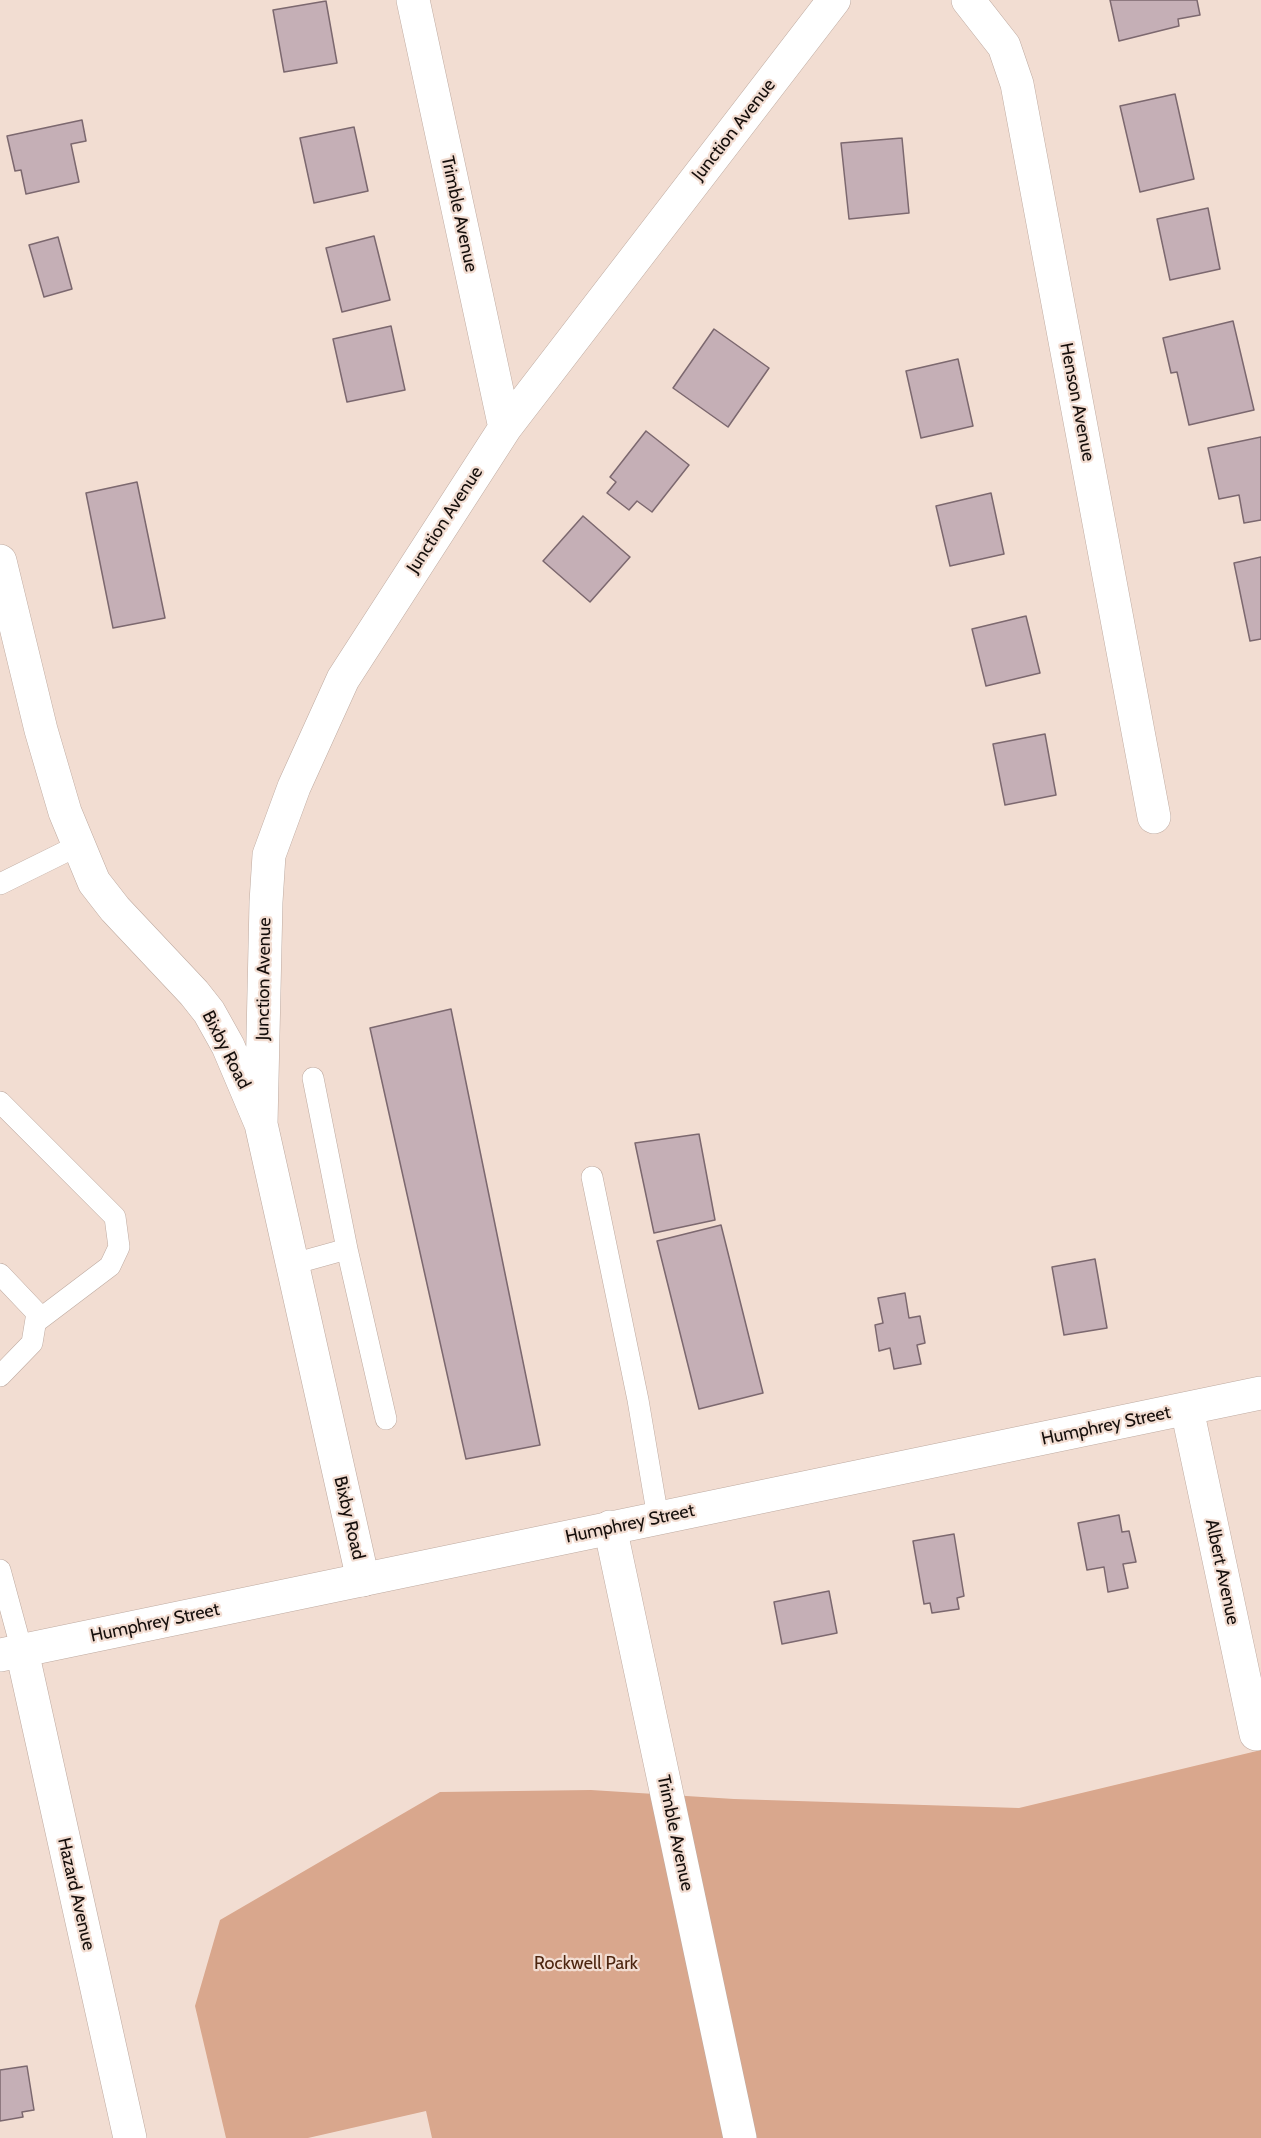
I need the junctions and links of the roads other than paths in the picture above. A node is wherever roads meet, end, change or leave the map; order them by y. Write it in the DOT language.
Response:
graph roads {
  1 [pos="413,0"];
  2 [pos="834,0"];
  3 [pos="968,0"];
  4 [pos="505,428"];
  5 [pos="0,561"];
  6 [pos="1154,817"];
  7 [pos="79,845"];
  8 [pos="0,884"];
  9 [pos="314,1078"];
  10 [pos="0,1102"];
  11 [pos="261,1124"];
  12 [pos="592,1177"];
  13 [pos="348,1250"];
  14 [pos="292,1264"];
  15 [pos="0,1274"];
  16 [pos="36,1322"];
  17 [pos="0,1376"];
  18 [pos="1261,1393"];
  19 [pos="1187,1409"];
  20 [pos="386,1419"];
  21 [pos="658,1518"];
  22 [pos="610,1527"];
  23 [pos="0,1570"];
  24 [pos="363,1580"];
  25 [pos="11,1653"];
  26 [pos="1256,1734"];
  27 [pos="130,2138"];
  28 [pos="741,2138"];
  1 -- 4 [label="street, Trimble Avenue"];
  2 -- 4 [label="street, Junction Avenue"];
  3 -- 6 [label="street, Henson Avenue"];
  4 -- 11 [label="street, Junction Avenue"];
  5 -- 7 [label="street, Bixby Road"];
  7 -- 8 [label="lane"];
  7 -- 11 [label="street, Bixby Road"];
  9 -- 13 [label="lane"];
  10 -- 16 [label="lane"];
  11 -- 14 [label="street, Bixby Road"];
  12 -- 21 [label="lane"];
  13 -- 14 [label="lane"];
  13 -- 20 [label="lane"];
  14 -- 24 [label="street, Bixby Road"];
  15 -- 16 [label="lane"];
  16 -- 17 [label="lane"];
  18 -- 19 [label="street, Humphrey Street"];
  19 -- 21 [label="street, Humphrey Street"];
  19 -- 26 [label="street, Albert Avenue"];
  21 -- 22 [label="street, Humphrey Street"];
  22 -- 24 [label="street, Humphrey Street"];
  22 -- 28 [label="street, Trimble Avenue"];
  23 -- 25 [label="lane"];
  24 -- 25 [label="street, Humphrey Street"];
  25 -- 27 [label="street, Hazard Avenue"];
}
